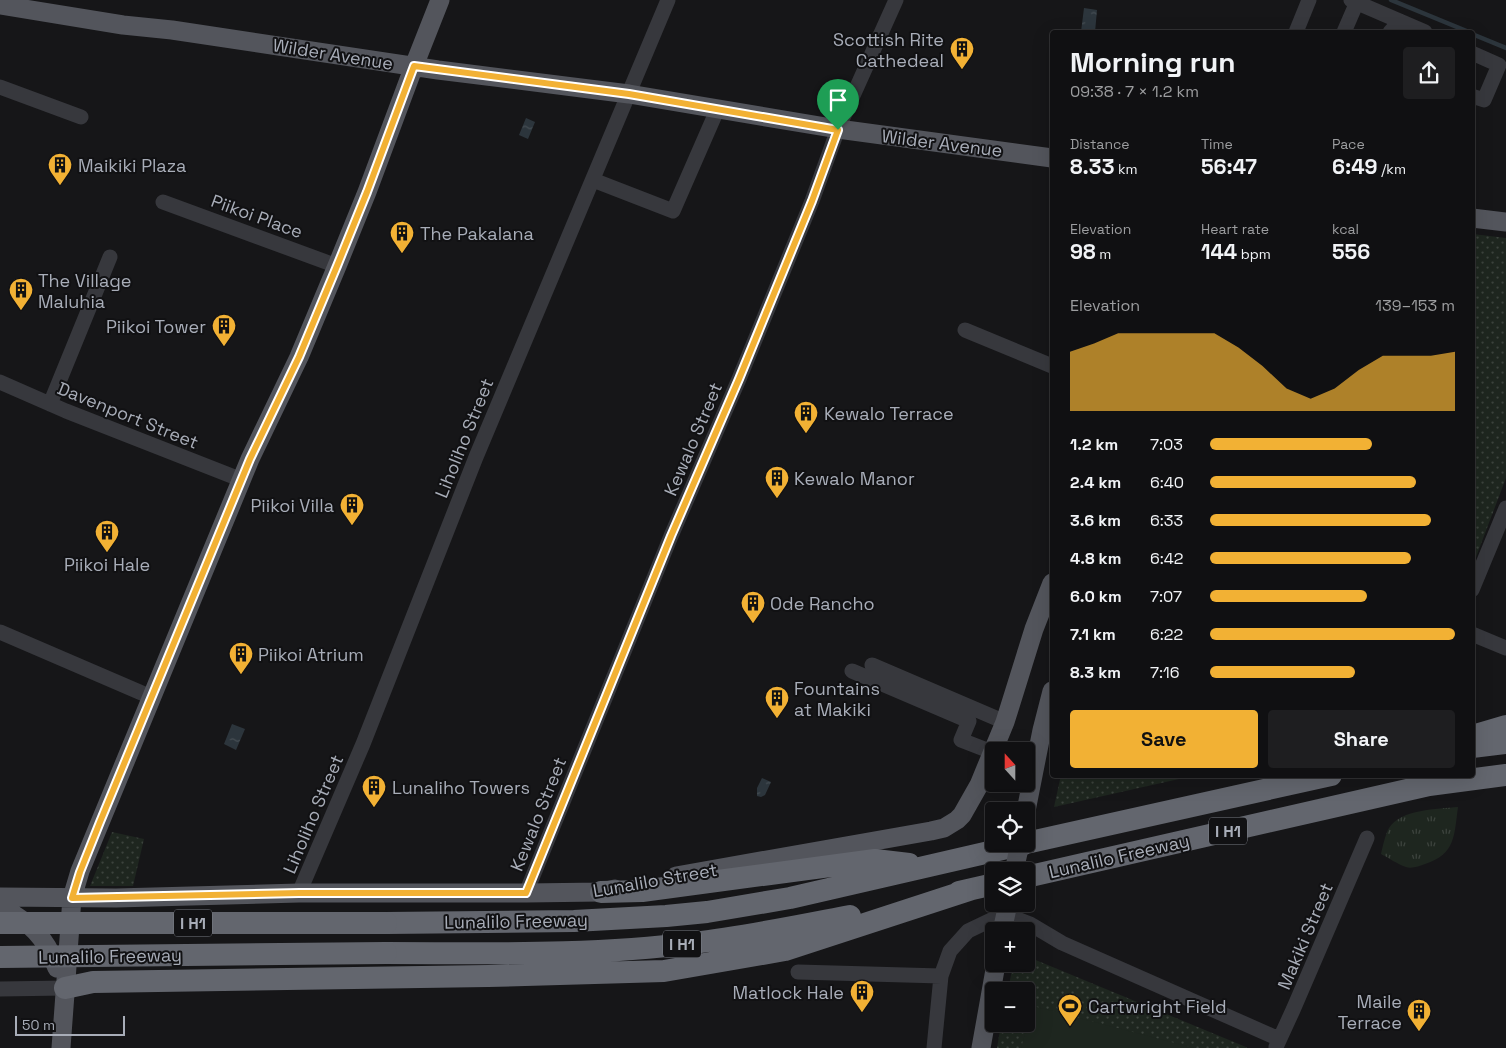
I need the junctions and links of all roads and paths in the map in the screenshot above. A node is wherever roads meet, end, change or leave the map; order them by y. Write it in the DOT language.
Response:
graph roads {
  1 [pos="440,0"];
  2 [pos="668,0"];
  3 [pos="896,0"];
  4 [pos="1309,0"];
  5 [pos="1354,1"];
  6 [pos="0,5"];
  7 [pos="1395,27"];
  8 [pos="1297,30"];
  9 [pos="1345,30"];
  10 [pos="1412,30"];
  11 [pos="1475,54"];
  12 [pos="414,66"];
  13 [pos="0,87"];
  14 [pos="629,94"];
  15 [pos="1475,97"];
  16 [pos="718,108"];
  17 [pos="81,117"];
  18 [pos="838,130"];
  19 [pos="1050,158"];
  20 [pos="593,180"];
  21 [pos="163,202"];
  22 [pos="1475,218"];
  23 [pos="1506,222"];
  24 [pos="110,257"];
  25 [pos="337,266"];
  26 [pos="965,330"];
  27 [pos="1050,365"];
  28 [pos="0,382"];
  29 [pos="50,404"];
  30 [pos="242,480"];
  31 [pos="1506,508"];
  32 [pos="1475,583"];
  33 [pos="1050,589"];
  34 [pos="0,632"];
  35 [pos="1475,635"];
  36 [pos="1506,648"];
  37 [pos="872,666"];
  38 [pos="852,671"];
  39 [pos="151,697"];
  40 [pos="1050,699"];
  41 [pos="1005,722"];
  42 [pos="1506,726"];
  43 [pos="1475,735"];
  44 [pos="996,742"];
  45 [pos="1506,743"];
  46 [pos="1475,747"];
  47 [pos="985,749"];
  48 [pos="985,770"];
  49 [pos="1506,774"];
  50 [pos="1318,778"];
  51 [pos="1506,784"];
  52 [pos="1429,785"];
  53 [pos="1028,802"];
  54 [pos="1367,838"];
  55 [pos="1035,842"];
  56 [pos="989,852"];
  57 [pos="925,866"];
  58 [pos="1035,875"];
  59 [pos="983,887"];
  60 [pos="601,892"];
  61 [pos="299,893"];
  62 [pos="526,893"];
  63 [pos="0,897"];
  64 [pos="72,898"];
  65 [pos="0,906"];
  66 [pos="0,923"];
  67 [pos="0,957"];
  68 [pos="798,972"];
  69 [pos="995,972"];
  70 [pos="941,976"];
  71 [pos="65,988"];
  72 [pos="0,989"];
  73 [pos="1278,1043"];
  74 [pos="61,1048"];
  75 [pos="934,1048"];
  76 [pos="981,1048"];
  1 -- 12 [label="main road"];
  2 -- 14 [label="street, Liholiho Street"];
  3 -- 18 [label="street, Kewalo Street"];
  4 -- 8 [label="street"];
  5 -- 7 [label="street"];
  5 -- 9 [label="street"];
  6 -- 12 [label="main road, Wilder Avenue"];
  7 -- 10 [label="street"];
  11 -- 15 [label="street"];
  12 -- 14 [label="main road, Wilder Avenue"];
  12 -- 25 [label="main road"];
  13 -- 17 [label="street"];
  14 -- 16 [label="main road, Wilder Avenue"];
  14 -- 20 [label="street, Liholiho Street"];
  16 -- 18 [label="main road, Wilder Avenue"];
  16 -- 20 [label="street"];
  18 -- 19 [label="main road, Wilder Avenue"];
  18 -- 62 [label="street, Kewalo Street"];
  20 -- 61 [label="street, Liholiho Street"];
  21 -- 25 [label="street, Piikoi Place"];
  22 -- 23 [label="main road"];
  24 -- 29 [label="street"];
  25 -- 30 [label="main road"];
  26 -- 27 [label="street"];
  28 -- 29 [label="street, Davenport Street"];
  29 -- 30 [label="street, Davenport Street"];
  30 -- 39 [label="main road"];
  31 -- 32 [label="street"];
  33 -- 41 [label="main road, Lunalilo Street"];
  34 -- 39 [label="street"];
  35 -- 36 [label="street"];
  37 -- 41 [label="street"];
  38 -- 47 [label="street"];
  39 -- 64 [label="main road"];
  40 -- 53 [label="main road"];
  41 -- 44 [label="main road, Lunalilo Street"];
  42 -- 43 [label="highway"];
  45 -- 46 [label="highway"];
  48 -- 60 [label="main road, Lunalilo Street"];
  49 -- 52 [label="highway, Lunalilo Freeway / I H1"];
  50 -- 55 [label="highway, Lunalilo Freeway / I H1"];
  51 -- 52 [label="highway"];
  52 -- 58 [label="highway, Lunalilo Freeway / I H1"];
  54 -- 73 [label="street, Makiki Street"];
  56 -- 57 [label="highway, Lunalilo Freeway / I H1"];
  57 -- 60 [label="highway"];
  57 -- 66 [label="highway, Lunalilo Freeway / I H1, bridge"];
  59 -- 67 [label="highway, Lunalilo Freeway / I H1, bridge"];
  59 -- 71 [label="highway"];
  60 -- 62 [label="main road, Lunalilo Street"];
  61 -- 62 [label="main road, Lunalilo Street"];
  61 -- 64 [label="main road, Lunalilo Street"];
  63 -- 64 [label="main road, Lunalilo Street"];
  64 -- 71 [label="main road"];
  65 -- 71 [label="main road"];
  68 -- 70 [label="street"];
  69 -- 76 [label="main road"];
  70 -- 73 [label="street"];
  70 -- 75 [label="street"];
  71 -- 72 [label="street"];
  71 -- 74 [label="main road"];
}
